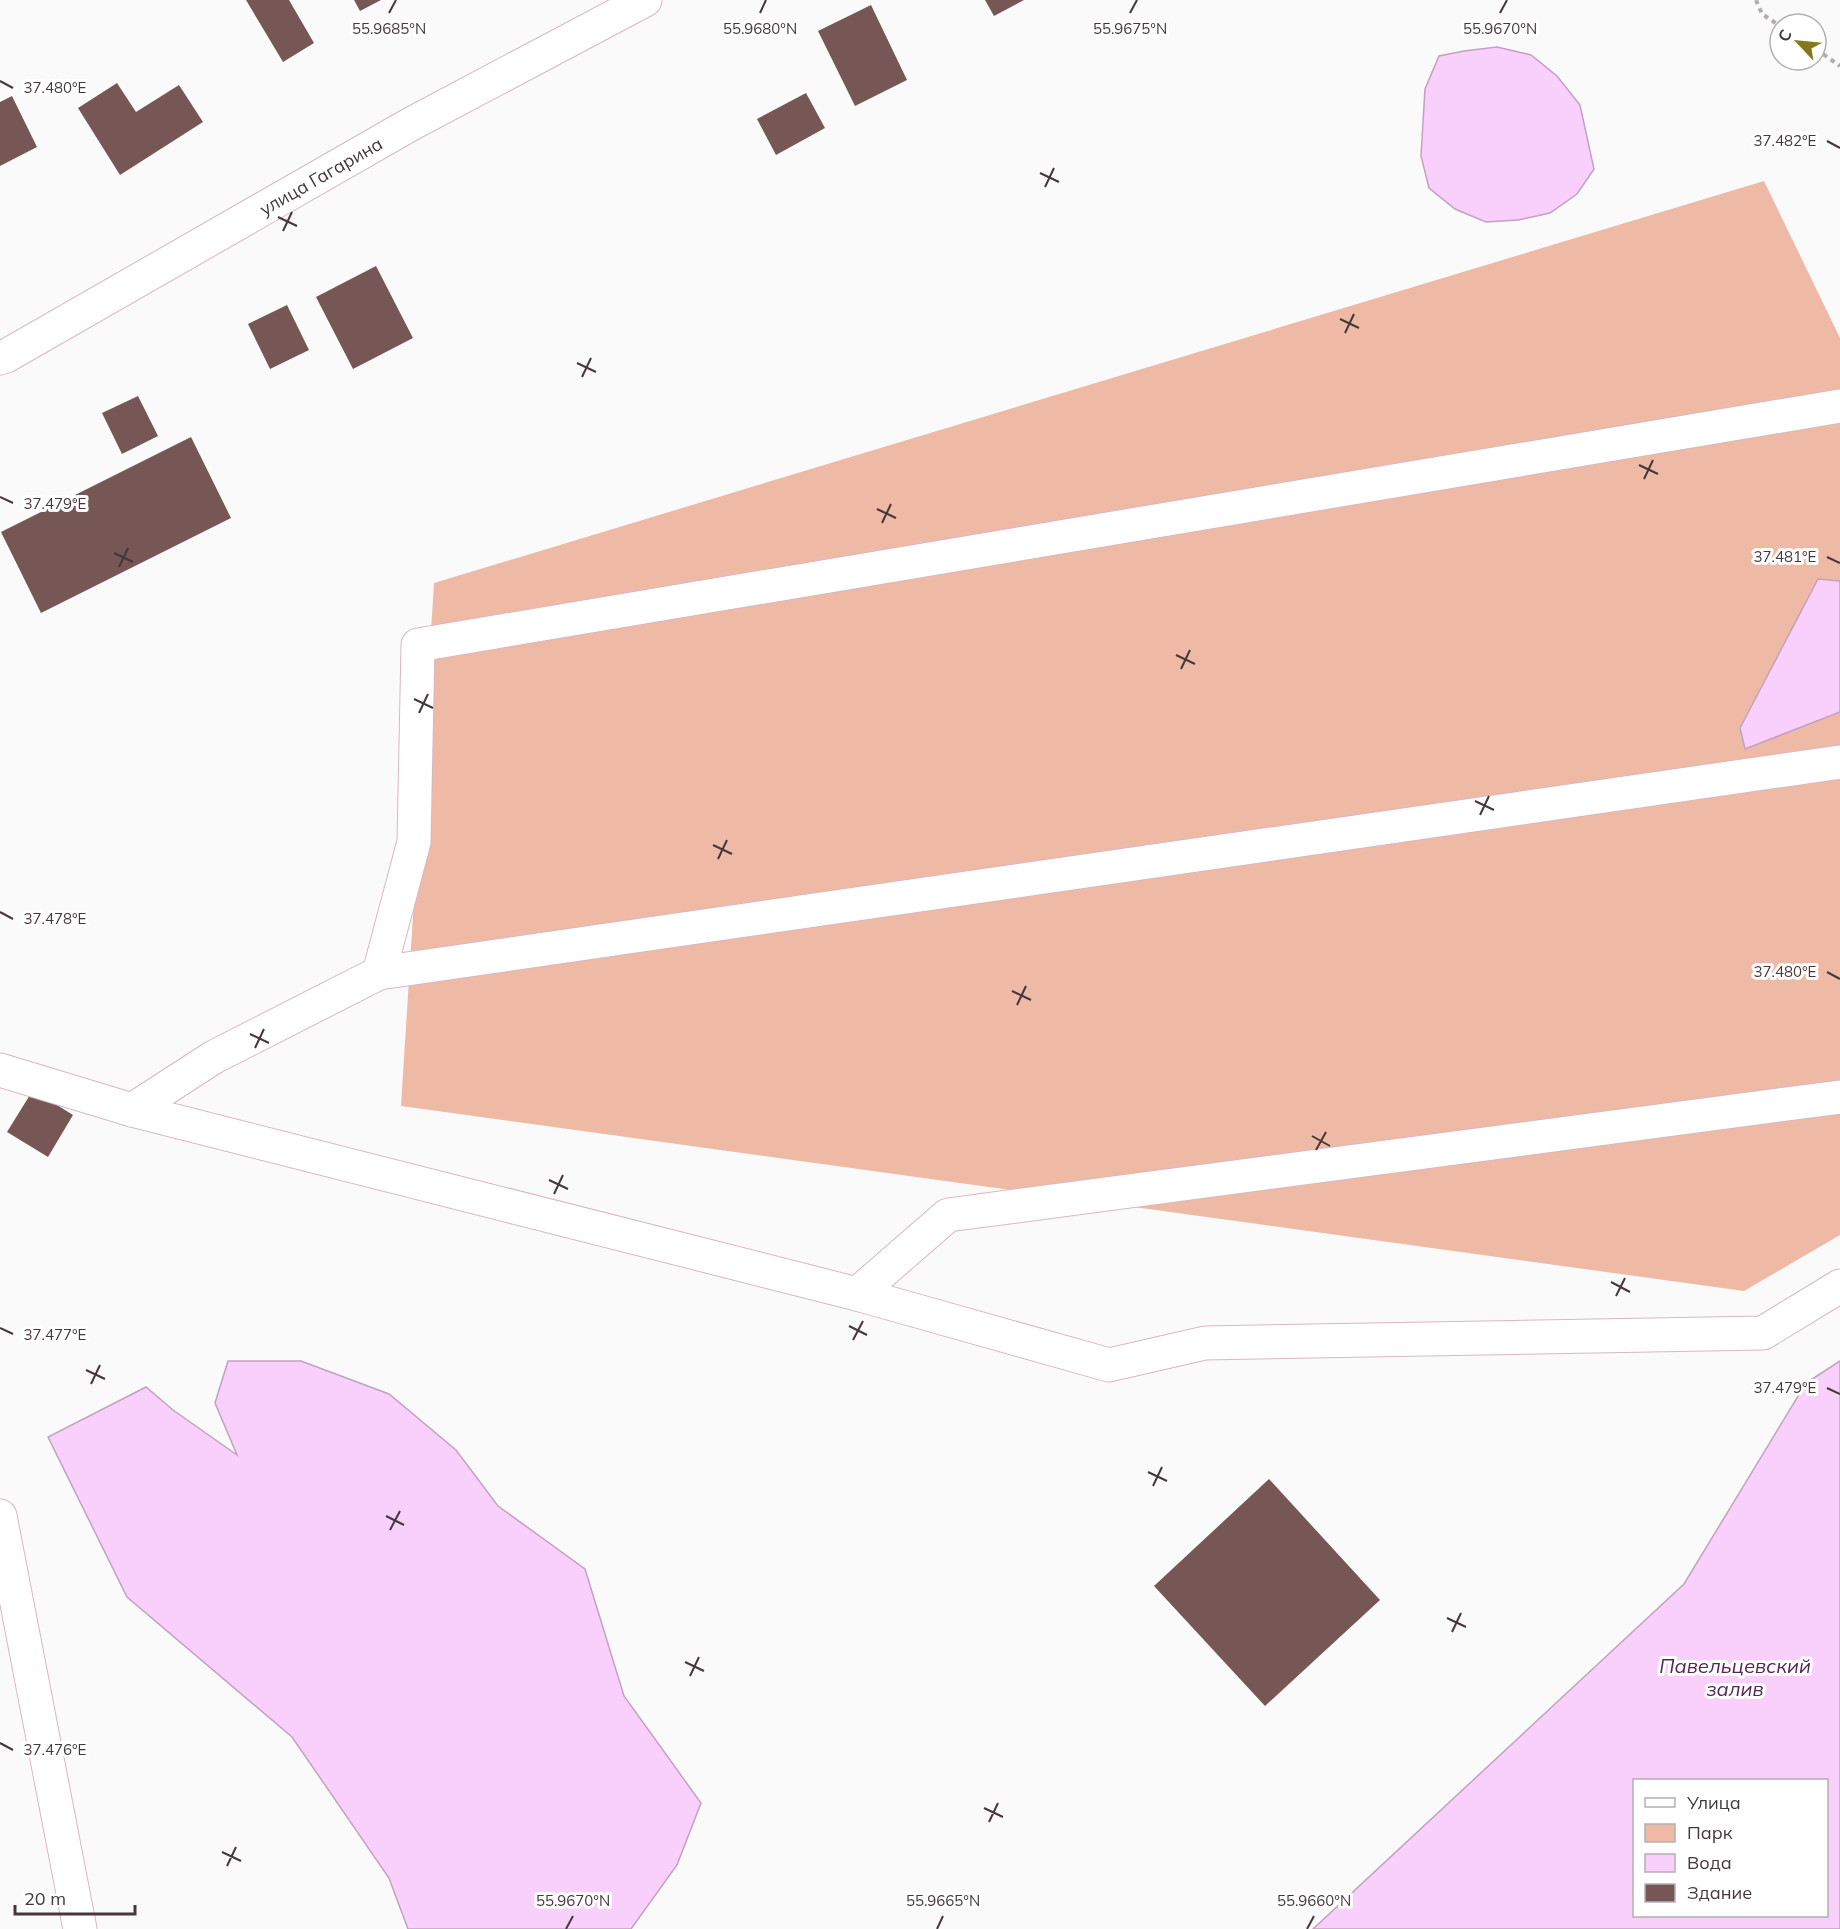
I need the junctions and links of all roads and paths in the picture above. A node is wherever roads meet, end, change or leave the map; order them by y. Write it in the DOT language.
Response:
graph roads {
  1 [pos="645,0"];
  2 [pos="1756,0"];
  3 [pos="1768,18"];
  4 [pos="0,358"];
  5 [pos="1840,406"];
  6 [pos="1840,762"];
  7 [pos="379,973"];
  8 [pos="0,1070"];
  9 [pos="1840,1097"];
  10 [pos="132,1110"];
  11 [pos="1840,1286"];
  12 [pos="857,1294"];
  13 [pos="0,1516"];
  14 [pos="80,1929"];
  1 -- 4 [label="street, улица Гагарина"];
  2 -- 3 [label="path"];
  5 -- 7 [label="street"];
  6 -- 7 [label="street"];
  7 -- 10 [label="street"];
  8 -- 10 [label="street"];
  9 -- 12 [label="street"];
  10 -- 12 [label="street"];
  11 -- 12 [label="street"];
  13 -- 14 [label="street"];
}
